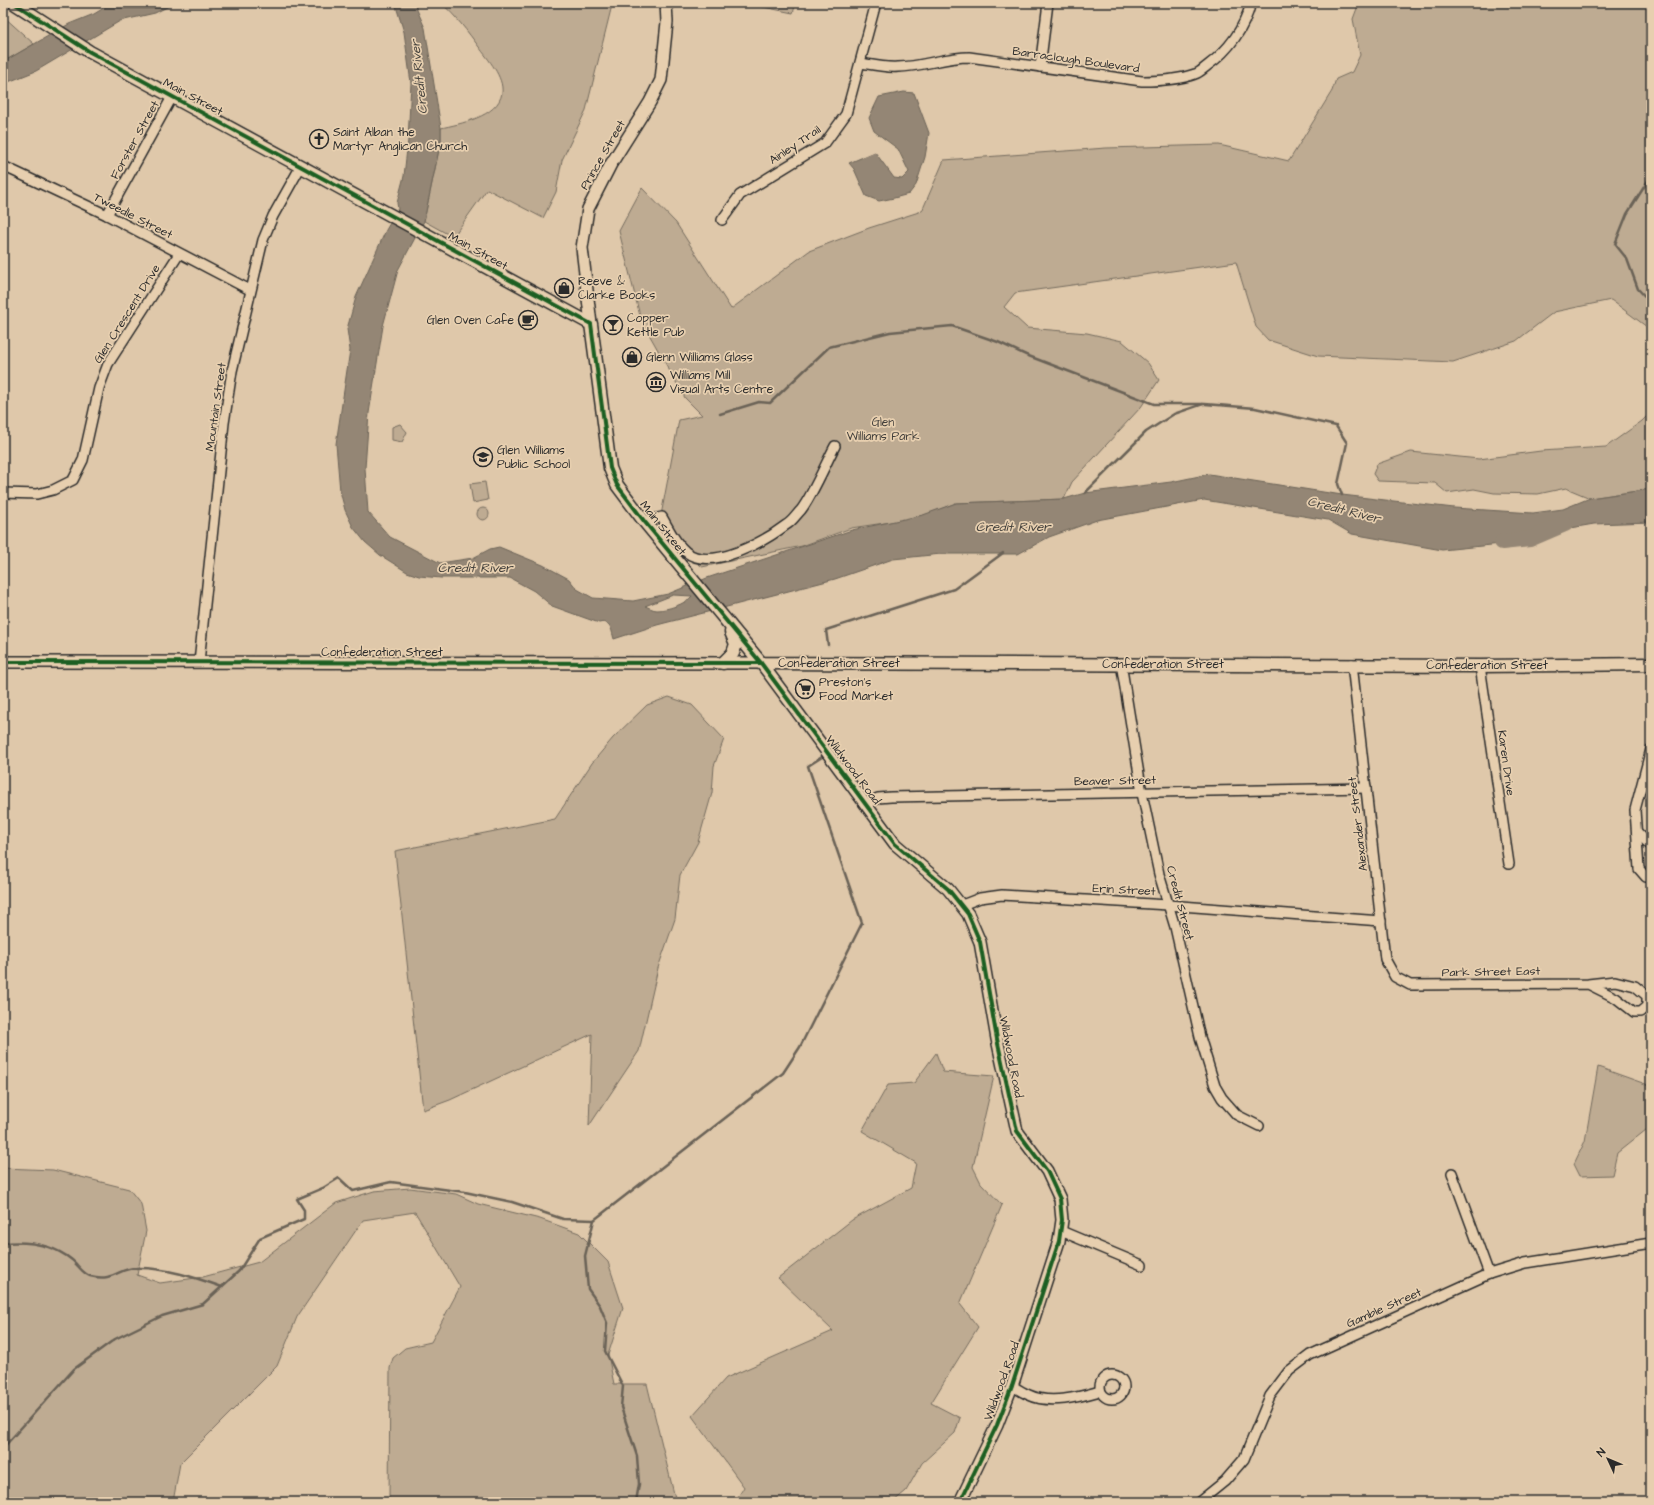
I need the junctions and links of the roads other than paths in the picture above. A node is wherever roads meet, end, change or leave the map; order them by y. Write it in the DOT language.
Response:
graph roads {
  1 [pos="14,3"];
  2 [pos="666,3"];
  3 [pos="876,3"];
  4 [pos="1048,3"];
  5 [pos="1251,3"];
  6 [pos="861,63"];
  7 [pos="1040,67"];
  8 [pos="172,97"];
  9 [pos="301,166"];
  10 [pos="3,167"];
  11 [pos="107,215"];
  12 [pos="722,220"];
  13 [pos="179,254"];
  14 [pos="250,290"];
  15 [pos="591,324"];
  16 [pos="835,446"];
  17 [pos="3,493"];
  18 [pos="644,521"];
  19 [pos="723,617"];
  20 [pos="3,662"];
  21 [pos="199,662"];
  22 [pos="723,663"];
  23 [pos="761,663"];
  24 [pos="1121,664"];
  25 [pos="1352,664"];
  26 [pos="1651,664"];
  27 [pos="1480,666"];
  28 [pos="1651,749"];
  29 [pos="1366,788"];
  30 [pos="1142,793"];
  31 [pos="866,805"];
  32 [pos="1637,832"];
  33 [pos="1651,846"];
  34 [pos="1509,864"];
  35 [pos="1651,877"];
  36 [pos="962,905"];
  37 [pos="1168,905"];
  38 [pos="1381,921"];
  39 [pos="1395,978"];
  40 [pos="1588,984"];
  41 [pos="1259,1126"];
  42 [pos="1452,1173"];
  43 [pos="1060,1232"];
  44 [pos="1651,1243"];
  45 [pos="1142,1265"];
  46 [pos="1489,1274"];
  47 [pos="1012,1386"];
  48 [pos="1100,1391"];
  49 [pos="960,1502"];
  50 [pos="1199,1502"];
  1 -- 8 [label="main road, Main Street"];
  2 -- 15 [label="street, Prince Street"];
  3 -- 6 [label="street, Ainley Trail"];
  4 -- 7 [label="street"];
  5 -- 7 [label="street, Barraclough Boulevard"];
  6 -- 7 [label="street, Barraclough Boulevard"];
  6 -- 12 [label="street, Ainley Trail"];
  8 -- 9 [label="main road, Main Street"];
  8 -- 11 [label="street, Forster Street"];
  9 -- 14 [label="street, Mountain Street"];
  9 -- 15 [label="main road, Main Street"];
  10 -- 11 [label="street, Tweedle Street"];
  11 -- 13 [label="street, Tweedle Street"];
  13 -- 14 [label="street, Tweedle Street"];
  13 -- 17 [label="street, Glen Crescent Drive"];
  14 -- 21 [label="street, Mountain Street"];
  15 -- 18 [label="main road, Main Street"];
  16 -- 18 [label="street"];
  18 -- 19 [label="main road, Main Street"];
  19 -- 22 [label="main road"];
  19 -- 23 [label="main road, Main Street"];
  20 -- 21 [label="street, Confederation Street"];
  21 -- 22 [label="street, Confederation Street"];
  22 -- 23 [label="street, Confederation Street"];
  23 -- 24 [label="main road, Confederation Street"];
  23 -- 31 [label="street, Wildwood Road"];
  24 -- 25 [label="main road, Confederation Street"];
  24 -- 30 [label="street, Credit Street"];
  25 -- 27 [label="main road, Confederation Street"];
  25 -- 29 [label="street, Alexander Street"];
  26 -- 27 [label="main road, Confederation Street"];
  27 -- 34 [label="street, Karen Drive"];
  28 -- 32 [label="street"];
  29 -- 30 [label="street, Beaver Street"];
  29 -- 38 [label="street, Alexander Street"];
  30 -- 31 [label="street, Beaver Street"];
  30 -- 37 [label="street, Credit Street"];
  31 -- 36 [label="street, Wildwood Road"];
  32 -- 33 [label="street"];
  32 -- 35 [label="street"];
  36 -- 37 [label="street, Erin Street"];
  36 -- 43 [label="street, Wildwood Road"];
  37 -- 38 [label="street, Erin Street"];
  37 -- 41 [label="street, Credit Street"];
  38 -- 39 [label="street, Alexander Street"];
  39 -- 40 [label="street, Park Street East"];
  40 -- 40 [label="street, Park Street East"];
  42 -- 46 [label="street"];
  43 -- 45 [label="street"];
  43 -- 47 [label="street, Wildwood Road"];
  44 -- 46 [label="street, Gamble Street"];
  46 -- 50 [label="street, Gamble Street"];
  47 -- 48 [label="street"];
  47 -- 49 [label="street, Wildwood Road"];
}
